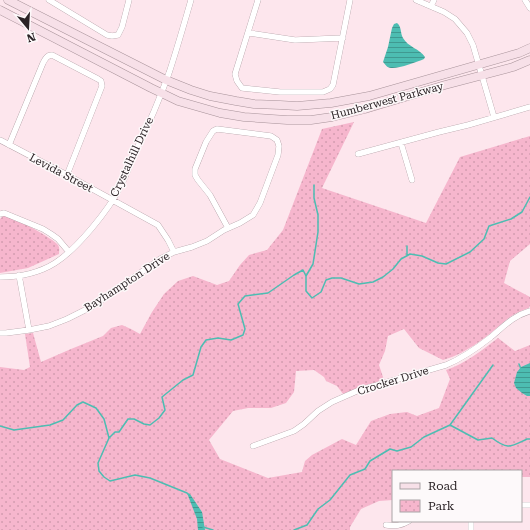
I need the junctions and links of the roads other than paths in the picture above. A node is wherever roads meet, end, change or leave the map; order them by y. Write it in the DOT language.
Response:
graph roads {
  1 [pos="49,0"];
  2 [pos="129,0"];
  3 [pos="191,0"];
  4 [pos="258,0"];
  5 [pos="350,0"];
  6 [pos="416,0"];
  7 [pos="434,0"];
  8 [pos="525,0"];
  9 [pos="12,1"];
  10 [pos="431,6"];
  11 [pos="530,8"];
  12 [pos="0,10"];
  13 [pos="249,33"];
  14 [pos="343,38"];
  15 [pos="530,48"];
  16 [pos="530,60"];
  17 [pos="479,64"];
  18 [pos="482,75"];
  19 [pos="166,80"];
  20 [pos="161,93"];
  21 [pos="530,107"];
  22 [pos="494,117"];
  23 [pos="0,140"];
  24 [pos="401,143"];
  25 [pos="9,145"];
  26 [pos="358,154"];
  27 [pos="67,175"];
  28 [pos="412,180"];
  29 [pos="113,200"];
  30 [pos="0,214"];
  31 [pos="228,228"];
  32 [pos="69,252"];
  33 [pos="174,252"];
  34 [pos="19,275"];
  35 [pos="0,277"];
  36 [pos="530,311"];
  37 [pos="29,330"];
  38 [pos="0,333"];
  39 [pos="252,446"];
  40 [pos="407,522"];
  41 [pos="386,525"];
  1 -- 2 [label="street"];
  3 -- 19 [label="street, Crystalhill Drive"];
  4 -- 13 [label="street"];
  5 -- 14 [label="street"];
  6 -- 10 [label="street"];
  7 -- 10 [label="street"];
  8 -- 11 [label="street"];
  9 -- 19 [label="main road, Humberwest Parkway"];
  10 -- 17 [label="street"];
  12 -- 20 [label="main road, Humberwest Parkway"];
  13 -- 14 [label="street"];
  13 -- 14 [label="street"];
  15 -- 17 [label="main road, Humberwest Parkway"];
  16 -- 18 [label="main road, Humberwest Parkway"];
  17 -- 18 [label="street"];
  17 -- 19 [label="main road, Humberwest Parkway"];
  18 -- 20 [label="main road, Humberwest Parkway"];
  18 -- 22 [label="street"];
  19 -- 20 [label="street, Crystalhill Drive"];
  20 -- 29 [label="street, Crystalhill Drive"];
  21 -- 22 [label="street"];
  22 -- 24 [label="street"];
  23 -- 25 [label="street, Levida Street"];
  24 -- 26 [label="street"];
  24 -- 28 [label="street"];
  25 -- 27 [label="street, Levida Street"];
  25 -- 27 [label="street"];
  27 -- 29 [label="street, Levida Street"];
  29 -- 32 [label="street, Crystalhill Drive"];
  29 -- 33 [label="street, Levida Street"];
  30 -- 32 [label="street"];
  31 -- 31 [label="street, Bayhampton Drive"];
  31 -- 33 [label="street, Bayhampton Drive"];
  32 -- 34 [label="street, Crystalhill Drive"];
  33 -- 37 [label="street, Bayhampton Drive"];
  34 -- 35 [label="street, Crystalhill Drive"];
  34 -- 37 [label="street"];
  36 -- 39 [label="street, Crocker Drive"];
  37 -- 38 [label="street, Bayhampton Drive"];
  40 -- 41 [label="street"];
}
